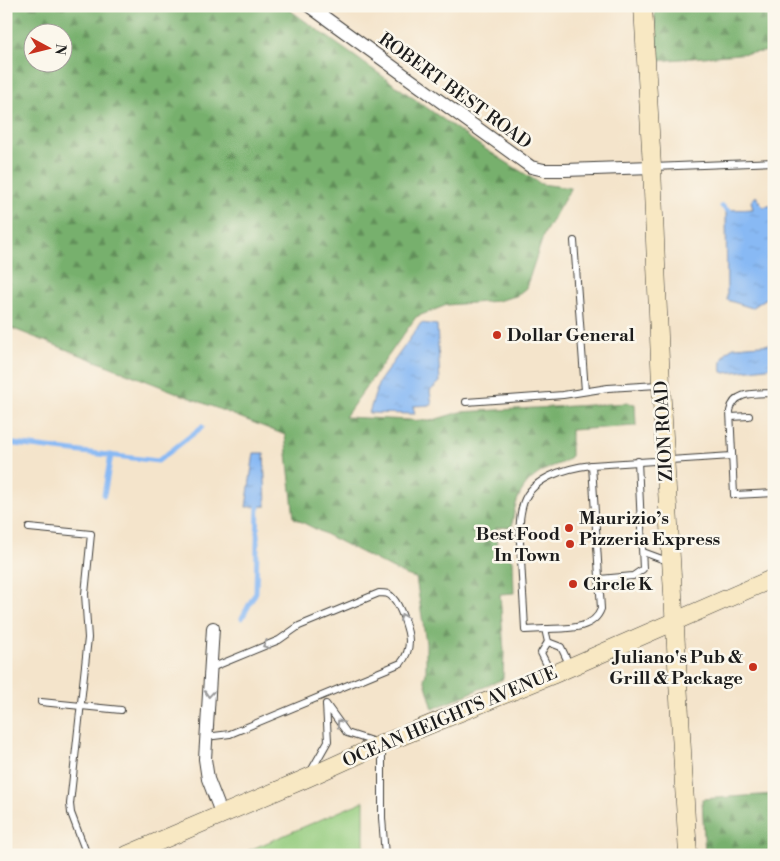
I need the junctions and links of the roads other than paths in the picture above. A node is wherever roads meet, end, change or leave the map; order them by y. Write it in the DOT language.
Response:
graph roads {
  1 [pos="309,6"];
  2 [pos="643,6"];
  3 [pos="774,162"];
  4 [pos="652,167"];
  5 [pos="574,242"];
  6 [pos="660,384"];
  7 [pos="585,392"];
  8 [pos="774,393"];
  9 [pos="466,402"];
  10 [pos="749,416"];
  11 [pos="730,417"];
  12 [pos="732,456"];
  13 [pos="666,459"];
  14 [pos="638,461"];
  15 [pos="592,465"];
  16 [pos="774,493"];
  17 [pos="29,528"];
  18 [pos="643,552"];
  19 [pos="671,563"];
  20 [pos="774,578"];
  21 [pos="600,580"];
  22 [pos="675,622"];
  23 [pos="213,628"];
  24 [pos="545,629"];
  25 [pos="548,642"];
  26 [pos="570,667"];
  27 [pos="211,668"];
  28 [pos="552,675"];
  29 [pos="322,695"];
  30 [pos="41,702"];
  31 [pos="326,704"];
  32 [pos="80,706"];
  33 [pos="121,710"];
  34 [pos="206,736"];
  35 [pos="382,744"];
  36 [pos="307,778"];
  37 [pos="222,814"];
  38 [pos="87,855"];
  39 [pos="126,855"];
  40 [pos="385,855"];
  41 [pos="688,855"];
  1 -- 4 [label="street, ROBERT BEST ROAD"];
  2 -- 4 [label="street, ZION ROAD"];
  3 -- 4 [label="lane"];
  4 -- 6 [label="street, ZION ROAD"];
  5 -- 7 [label="lane"];
  6 -- 7 [label="lane"];
  6 -- 13 [label="street, ZION ROAD"];
  7 -- 9 [label="lane"];
  8 -- 11 [label="lane"];
  10 -- 11 [label="lane"];
  11 -- 12 [label="lane"];
  12 -- 13 [label="lane"];
  12 -- 16 [label="lane"];
  13 -- 14 [label="lane"];
  13 -- 19 [label="street, ZION ROAD"];
  14 -- 15 [label="lane"];
  14 -- 18 [label="lane"];
  15 -- 21 [label="lane"];
  15 -- 24 [label="lane"];
  17 -- 32 [label="lane"];
  18 -- 19 [label="lane"];
  18 -- 21 [label="lane"];
  19 -- 22 [label="street, ZION ROAD"];
  20 -- 22 [label="street, OCEAN HEIGHTS AVENUE"];
  21 -- 24 [label="lane"];
  22 -- 26 [label="street, OCEAN HEIGHTS AVENUE"];
  22 -- 41 [label="street, ZION ROAD"];
  23 -- 27 [label="street"];
  24 -- 25 [label="lane"];
  25 -- 26 [label="lane"];
  25 -- 28 [label="lane"];
  26 -- 28 [label="street, OCEAN HEIGHTS AVENUE"];
  29 -- 27 [label="lane, one-way"];
  27 -- 34 [label="street, one-way"];
  28 -- 35 [label="street, OCEAN HEIGHTS AVENUE"];
  29 -- 31 [label="lane"];
  29 -- 34 [label="lane"];
  30 -- 32 [label="lane"];
  35 -- 31 [label="lane, one-way"];
  31 -- 36 [label="lane"];
  32 -- 33 [label="lane"];
  32 -- 38 [label="lane"];
  34 -- 37 [label="street"];
  35 -- 36 [label="street, OCEAN HEIGHTS AVENUE"];
  35 -- 40 [label="lane"];
  36 -- 37 [label="street, OCEAN HEIGHTS AVENUE"];
  37 -- 39 [label="street, OCEAN HEIGHTS AVENUE"];
}
